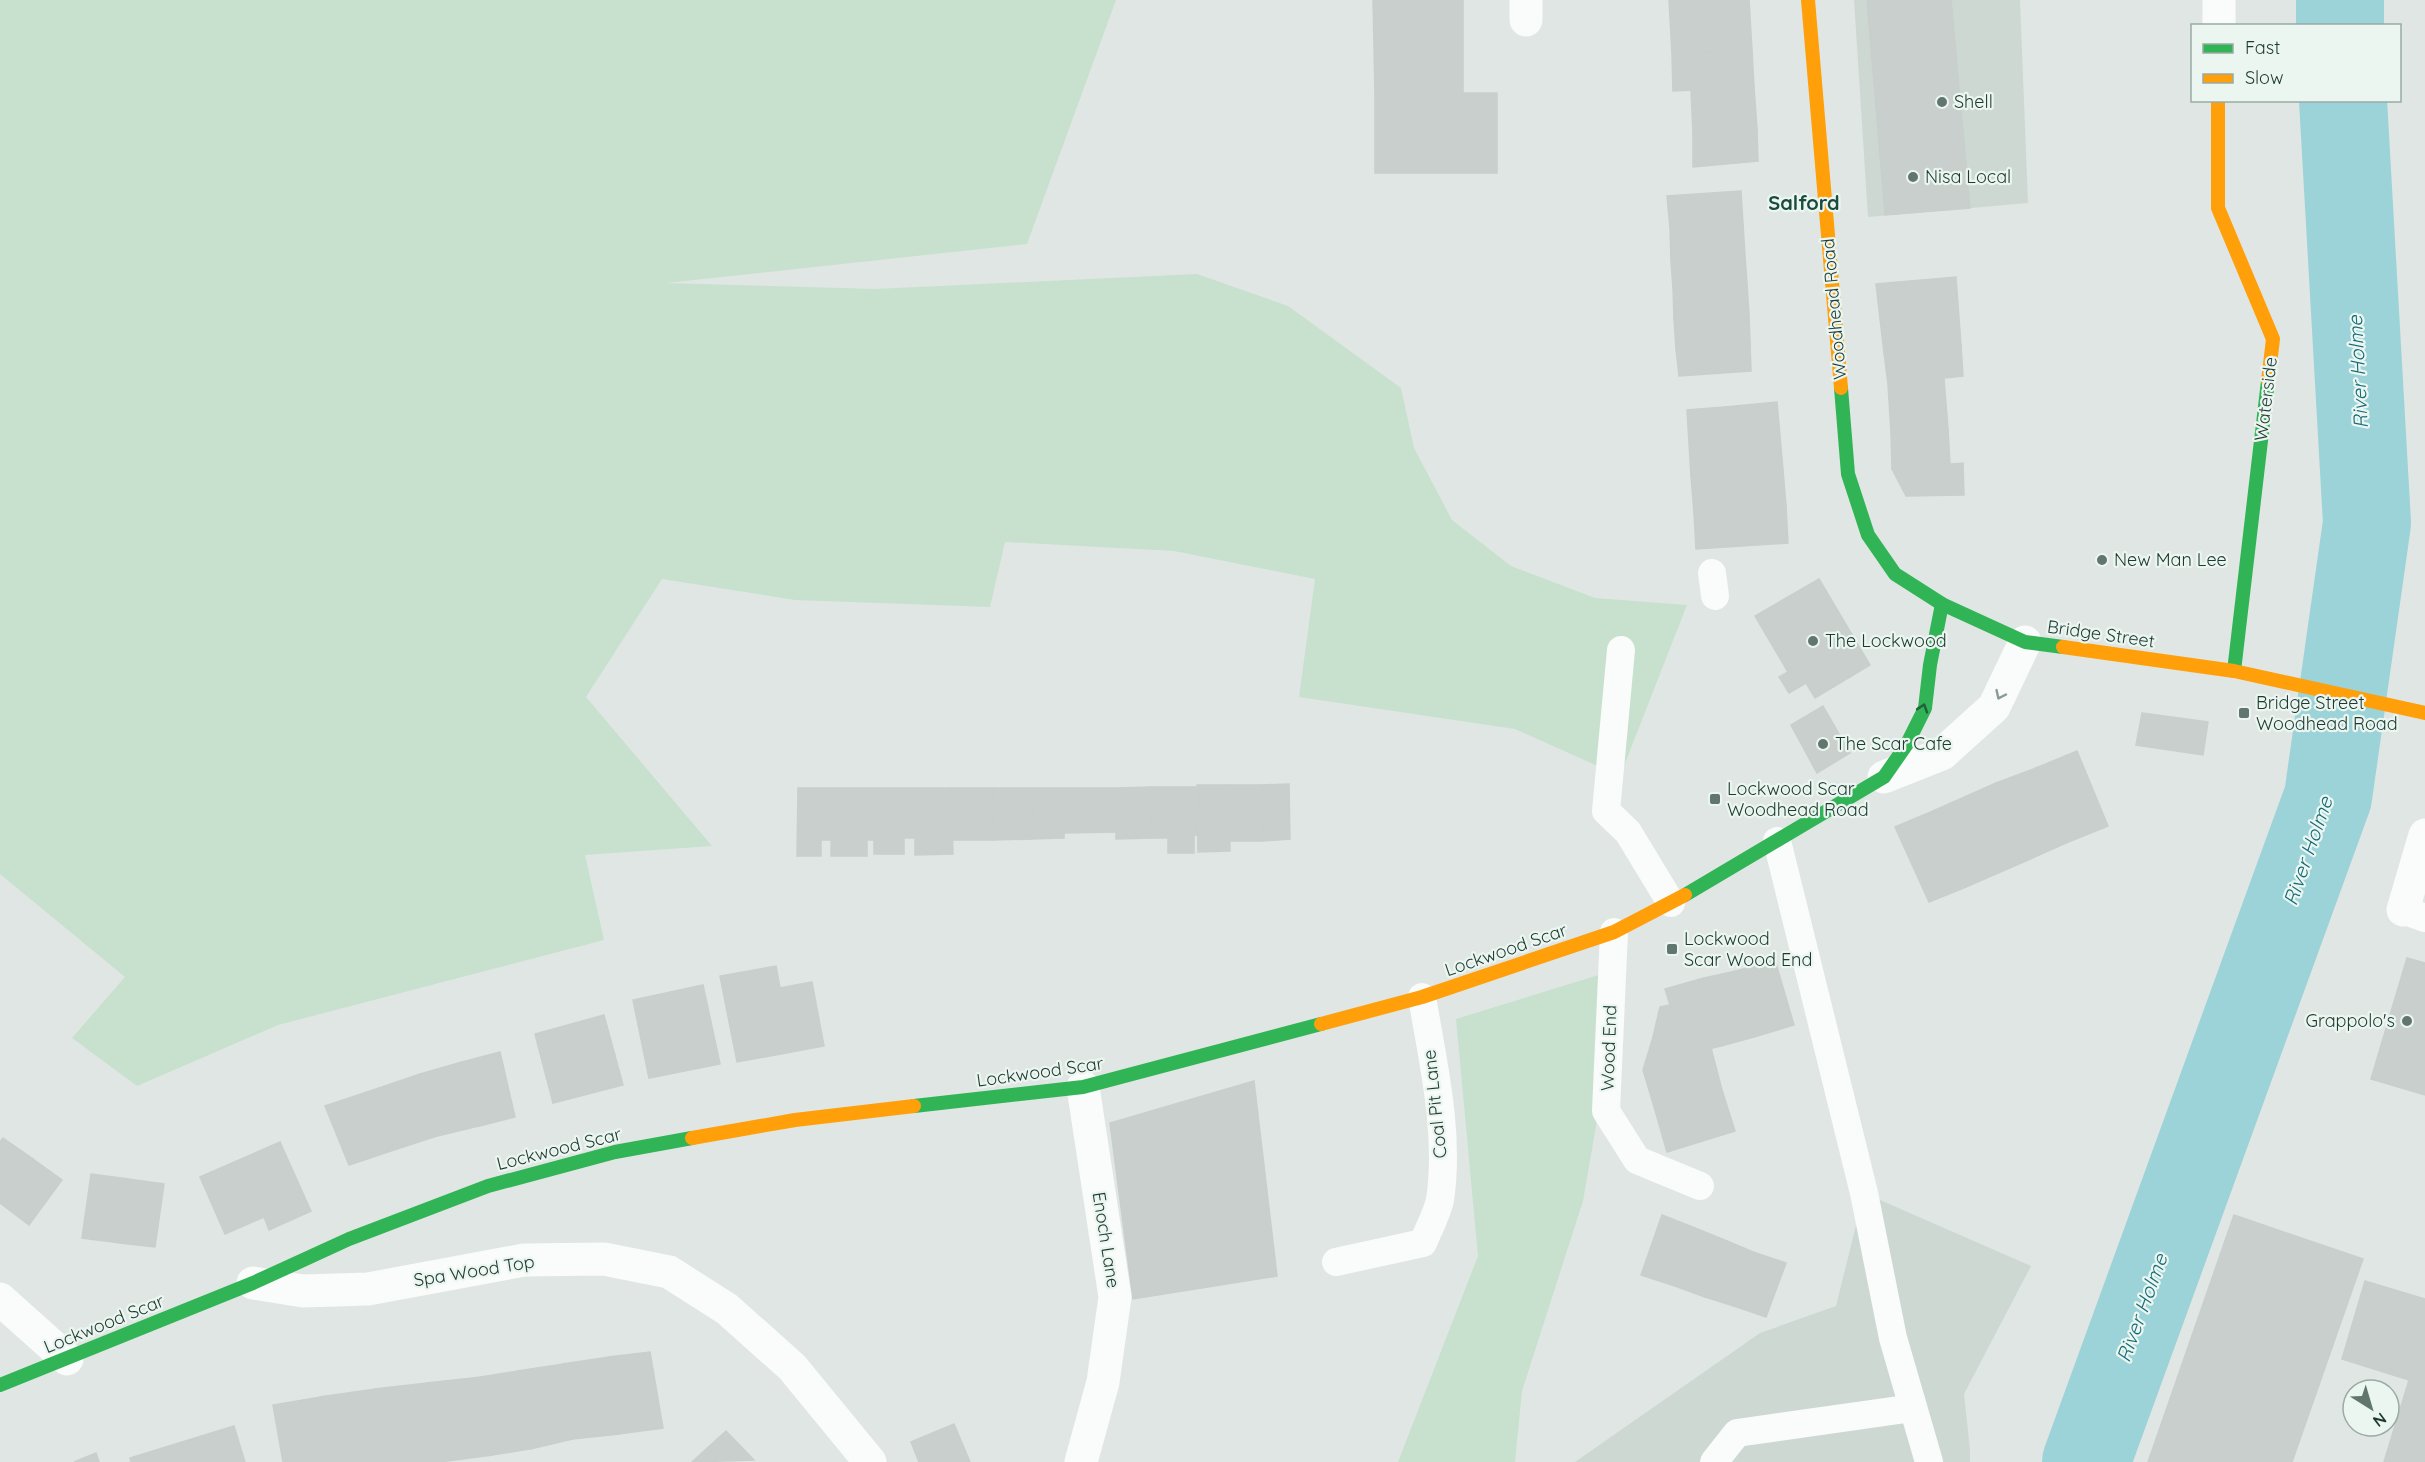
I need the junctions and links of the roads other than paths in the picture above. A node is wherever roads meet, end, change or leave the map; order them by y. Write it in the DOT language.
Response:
graph roads {
  1 [pos="1808,0"];
  2 [pos="2219,0"];
  3 [pos="2219,24"];
  4 [pos="2218,102"];
  5 [pos="1848,474"];
  6 [pos="1942,604"];
  7 [pos="2025,642"];
  8 [pos="1621,650"];
  9 [pos="2234,671"];
  10 [pos="2425,712"];
  11 [pos="1884,777"];
  12 [pos="2425,835"];
  13 [pos="1777,840"];
  14 [pos="1671,903"];
  15 [pos="2414,914"];
  16 [pos="1614,932"];
  17 [pos="1422,997"];
  18 [pos="1083,1087"];
  19 [pos="1700,1186"];
  20 [pos="1336,1262"];
  21 [pos="253,1283"];
  22 [pos="0,1299"];
  23 [pos="67,1359"];
  24 [pos="0,1385"];
  25 [pos="1913,1408"];
  26 [pos="870,1462"];
  27 [pos="1081,1462"];
  28 [pos="1714,1462"];
  29 [pos="1929,1462"];
  1 -- 5 [label="street, Woodhead Road"];
  2 -- 3 [label="street"];
  4 -- 9 [label="street, Waterside"];
  5 -- 6 [label="street, Bridge Street"];
  6 -- 7 [label="street, Bridge Street"];
  11 -- 6 [label="street, Lockwood Scar, one-way"];
  7 -- 9 [label="street, Bridge Street"];
  7 -- 11 [label="street, one-way"];
  8 -- 14 [label="lane"];
  9 -- 10 [label="street, Bridge Street"];
  11 -- 13 [label="street, Lockwood Scar"];
  12 -- 15 [label="street"];
  13 -- 14 [label="street, Lockwood Scar"];
  13 -- 25 [label="lane"];
  14 -- 16 [label="street, Lockwood Scar"];
  16 -- 17 [label="street, Lockwood Scar"];
  16 -- 19 [label="lane, Wood End"];
  17 -- 18 [label="street, Lockwood Scar"];
  17 -- 20 [label="lane, Coal Pit Lane"];
  18 -- 21 [label="street, Lockwood Scar"];
  18 -- 27 [label="street, Enoch Lane"];
  21 -- 23 [label="street, Lockwood Scar"];
  21 -- 26 [label="street, Spa Wood Top"];
  22 -- 23 [label="street"];
  23 -- 24 [label="street, Lockwood Scar"];
  25 -- 28 [label="lane"];
  25 -- 29 [label="lane"];
}
